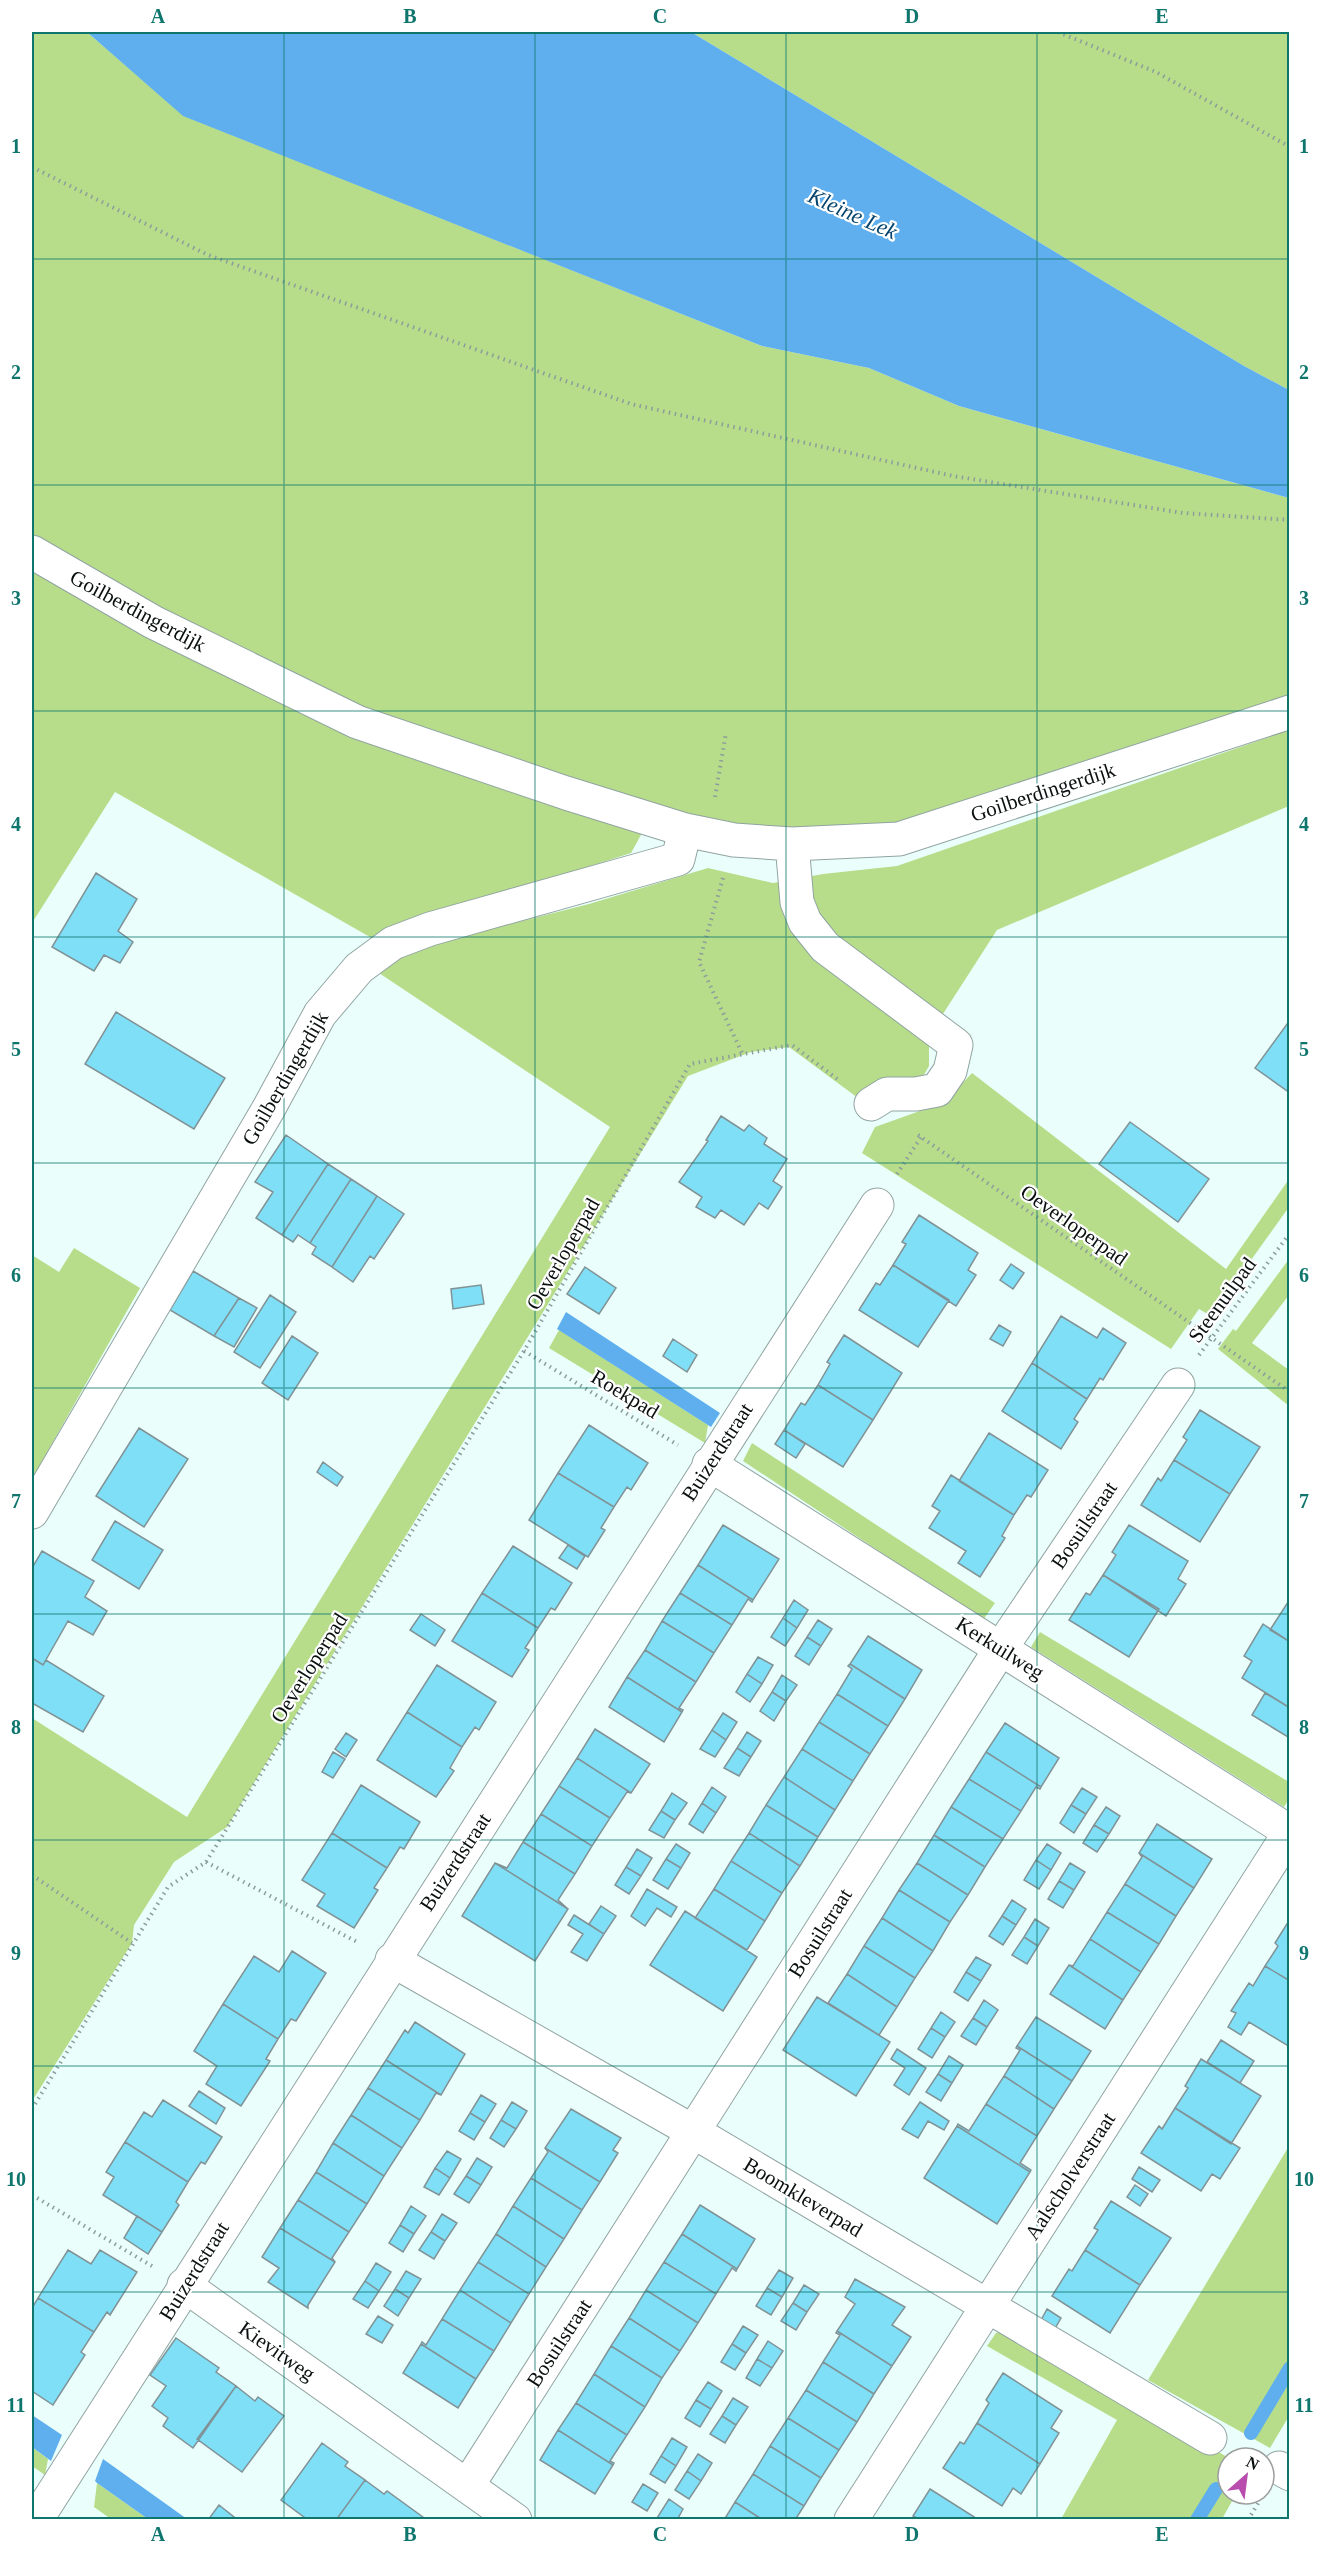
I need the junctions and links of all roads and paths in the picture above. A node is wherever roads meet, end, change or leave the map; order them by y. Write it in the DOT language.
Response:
graph roads {
  1 [pos="1058,32"];
  2 [pos="1290,147"];
  3 [pos="32,166"];
  4 [pos="1290,520"];
  5 [pos="32,552"];
  6 [pos="1290,712"];
  7 [pos="726,733"];
  8 [pos="714,798"];
  9 [pos="685,830"];
  10 [pos="734,840"];
  11 [pos="792,844"];
  12 [pos="742,1055"];
  13 [pos="871,1104"];
  14 [pos="877,1205"];
  15 [pos="1290,1233"];
  16 [pos="1212,1339"];
  17 [pos="524,1351"];
  18 [pos="1178,1385"];
  19 [pos="1290,1392"];
  20 [pos="709,1464"];
  21 [pos="32,1512"];
  22 [pos="1001,1648"];
  23 [pos="1290,1832"];
  24 [pos="206,1862"];
  25 [pos="32,1875"];
  26 [pos="132,1943"];
  27 [pos="392,1960"];
  28 [pos="32,2109"];
  29 [pos="694,2132"];
  30 [pos="32,2195"];
  31 [pos="184,2285"];
  32 [pos="987,2306"];
  33 [pos="1210,2438"];
  34 [pos="1277,2479"];
  35 [pos="468,2485"];
  36 [pos="36,2520"];
  37 [pos="515,2520"];
  38 [pos="850,2520"];
  39 [pos="1248,2520"];
  1 -- 2 [label="path"];
  3 -- 4 [label="path"];
  5 -- 9 [label="street, Goilberdingerdijk"];
  6 -- 11 [label="street, Goilberdingerdijk"];
  7 -- 8 [label="path"];
  9 -- 10 [label="street, Goilberdingerdijk"];
  9 -- 21 [label="street, Goilberdingerdijk"];
  10 -- 11 [label="street, Goilberdingerdijk"];
  10 -- 12 [label="path"];
  11 -- 13 [label="street"];
  12 -- 13 [label="path, Oeverloperpad"];
  12 -- 17 [label="path, Oeverloperpad"];
  13 -- 16 [label="path, Oeverloperpad"];
  14 -- 20 [label="street, Buizerdstraat"];
  15 -- 16 [label="path, Steenuilpad"];
  16 -- 18 [label="path, Steenuilpad"];
  16 -- 19 [label="path, Oeverloperpad"];
  17 -- 20 [label="path, Roekpad"];
  17 -- 24 [label="path, Oeverloperpad"];
  18 -- 22 [label="street, Bosuilstraat"];
  20 -- 22 [label="street, Kerkuilweg"];
  20 -- 27 [label="street, Buizerdstraat"];
  22 -- 23 [label="street, Kerkuilweg"];
  22 -- 29 [label="street, Bosuilstraat"];
  23 -- 32 [label="street, Aalscholverstraat"];
  24 -- 26 [label="path, Oeverloperpad"];
  24 -- 27 [label="path"];
  25 -- 26 [label="path"];
  26 -- 28 [label="path, Oeverloperpad"];
  27 -- 29 [label="street, Boomkleverpad"];
  27 -- 31 [label="street, Buizerdstraat"];
  29 -- 32 [label="street, Boomkleverpad"];
  29 -- 35 [label="street, Bosuilstraat"];
  30 -- 31 [label="path"];
  31 -- 35 [label="street, Kievitweg"];
  31 -- 36 [label="street, Buizerdstraat"];
  32 -- 33 [label="street, Boomkleverpad"];
  32 -- 38 [label="street, Aalscholverstraat"];
  34 -- 39 [label="path"];
  35 -- 37 [label="street, Kievitweg"];
}
